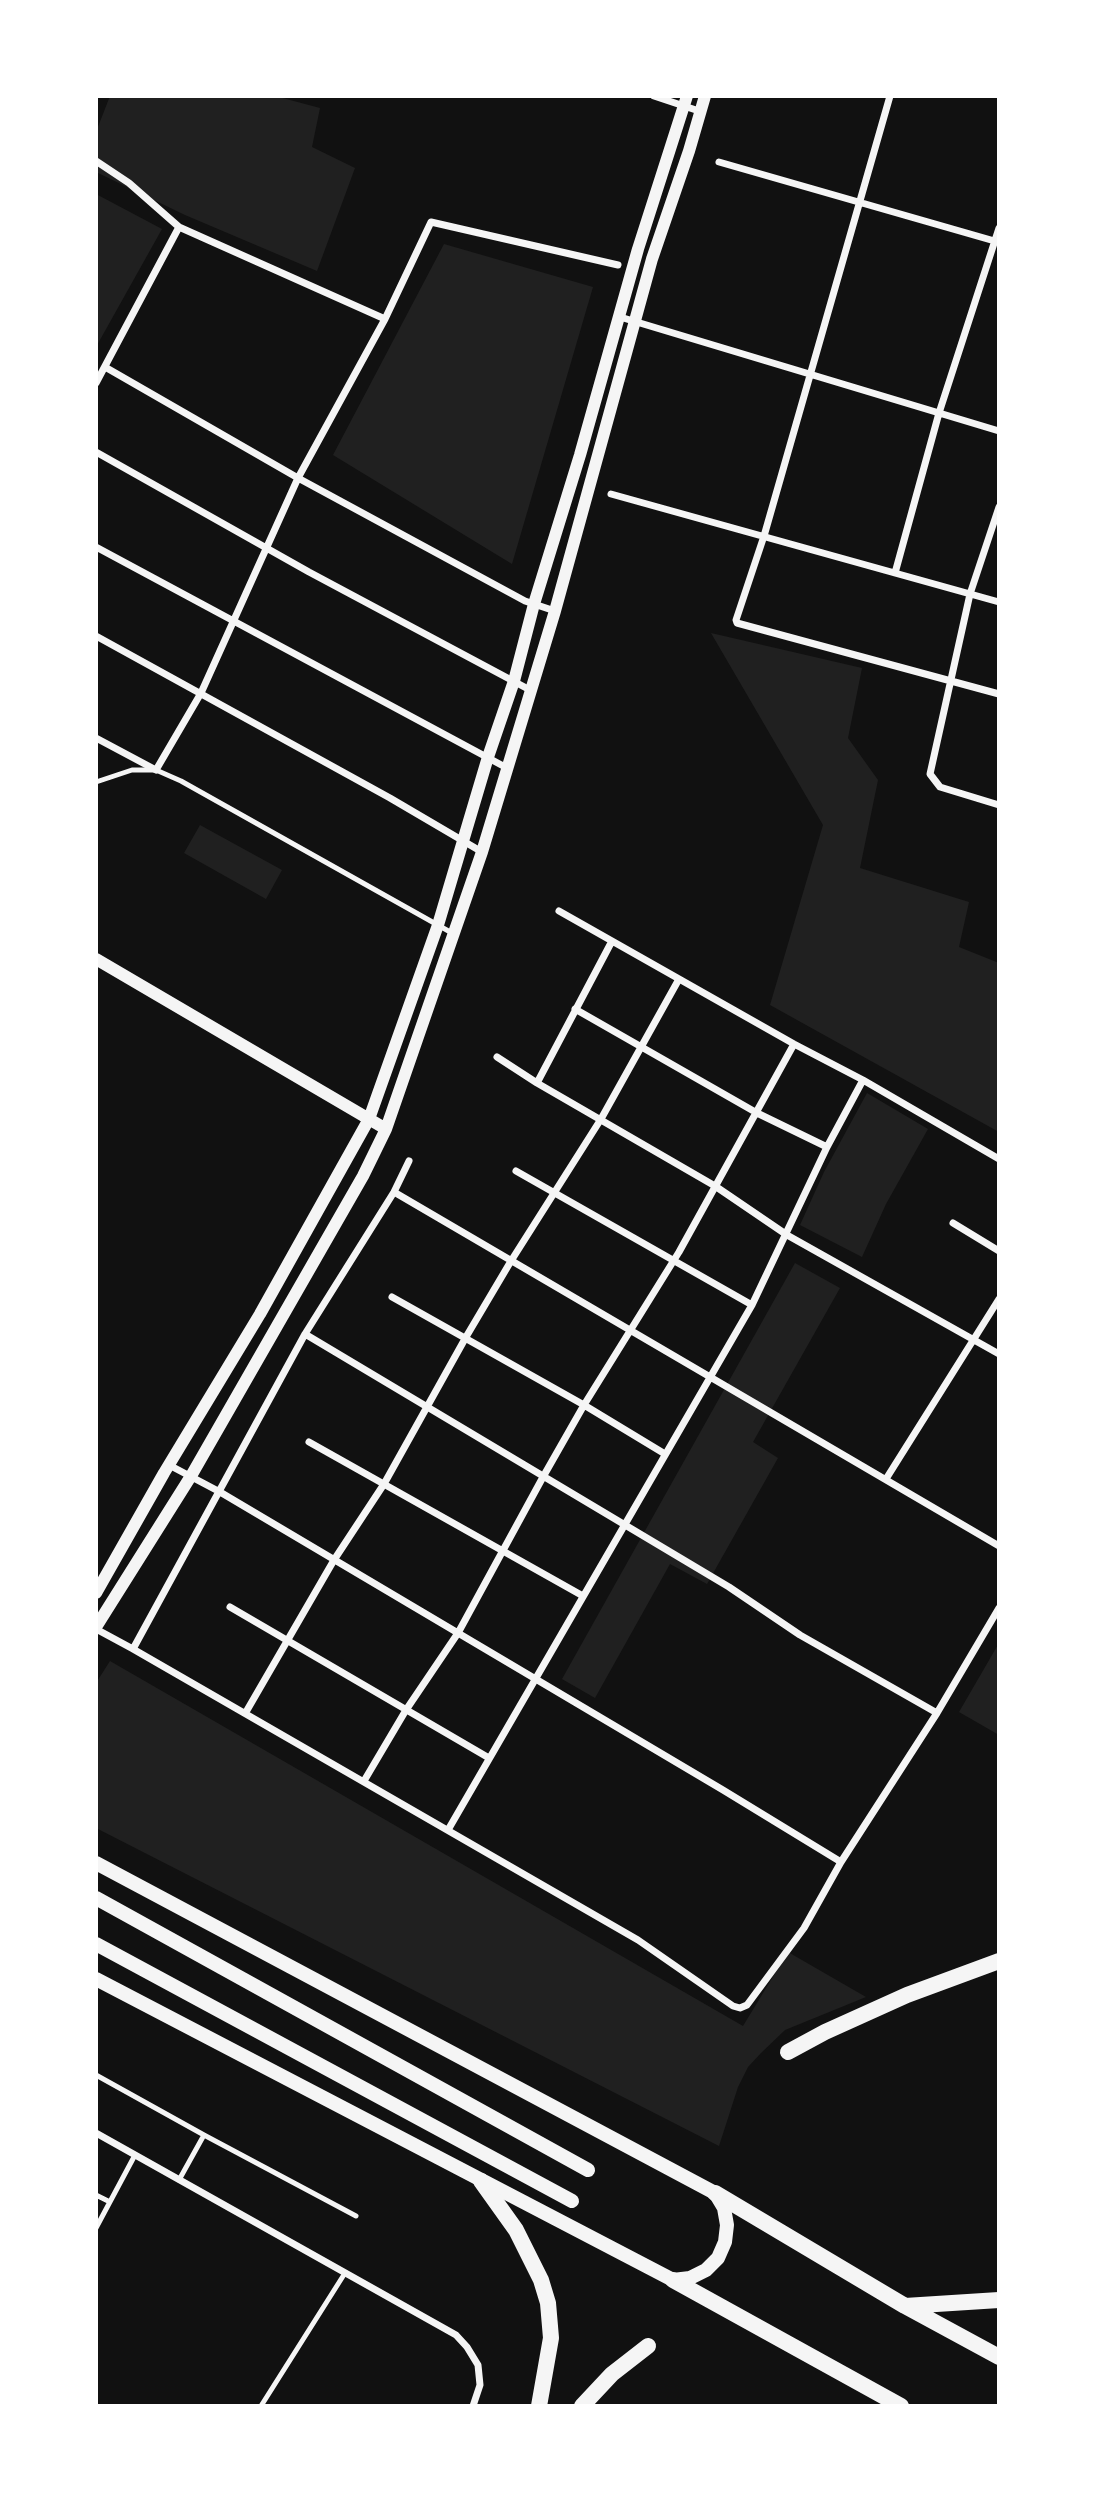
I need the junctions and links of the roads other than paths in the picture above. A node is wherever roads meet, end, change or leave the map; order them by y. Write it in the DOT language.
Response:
graph roads {
  1 [pos="654,96"];
  2 [pos="705,96"];
  3 [pos="890,96"];
  4 [pos="686,101"];
  5 [pos="702,112"];
  6 [pos="96,162"];
  7 [pos="719,162"];
  8 [pos="859,203"];
  9 [pos="179,227"];
  10 [pos="999,228"];
  11 [pos="997,242"];
  12 [pos="618,265"];
  13 [pos="620,317"];
  14 [pos="385,319"];
  15 [pos="634,321"];
  16 [pos="105,367"];
  17 [pos="810,373"];
  18 [pos="96,383"];
  19 [pos="939,413"];
  20 [pos="999,431"];
  21 [pos="96,452"];
  22 [pos="298,478"];
  23 [pos="611,494"];
  24 [pos="564,507"];
  25 [pos="999,508"];
  26 [pos="582,513"];
  27 [pos="764,536"];
  28 [pos="96,547"];
  29 [pos="266,548"];
  30 [pos="895,573"];
  31 [pos="970,594"];
  32 [pos="999,602"];
  33 [pos="534,604"];
  34 [pos="555,611"];
  35 [pos="233,622"];
  36 [pos="96,636"];
  37 [pos="514,681"];
  38 [pos="952,681"];
  39 [pos="530,690"];
  40 [pos="201,693"];
  41 [pos="999,694"];
  42 [pos="96,738"];
  43 [pos="488,757"];
  44 [pos="507,768"];
  45 [pos="156,770"];
  46 [pos="96,782"];
  47 [pos="999,805"];
  48 [pos="463,841"];
  49 [pos="482,852"];
  50 [pos="559,911"];
  51 [pos="438,925"];
  52 [pos="452,933"];
  53 [pos="611,941"];
  54 [pos="96,959"];
  55 [pos="679,979"];
  56 [pos="575,1009"];
  57 [pos="794,1044"];
  58 [pos="643,1047"];
  59 [pos="497,1057"];
  60 [pos="863,1080"];
  61 [pos="537,1083"];
  62 [pos="757,1112"];
  63 [pos="369,1119"];
  64 [pos="601,1119"];
  65 [pos="386,1129"];
  66 [pos="827,1147"];
  67 [pos="999,1159"];
  68 [pos="409,1161"];
  69 [pos="516,1171"];
  70 [pos="715,1186"];
  71 [pos="394,1192"];
  72 [pos="555,1192"];
  73 [pos="953,1223"];
  74 [pos="787,1235"];
  75 [pos="999,1251"];
  76 [pos="511,1261"];
  77 [pos="673,1261"];
  78 [pos="392,1297"];
  79 [pos="999,1300"];
  80 [pos="752,1306"];
  81 [pos="629,1330"];
  82 [pos="304,1334"];
  83 [pos="466,1337"];
  84 [pos="973,1339"];
  85 [pos="999,1354"];
  86 [pos="710,1377"];
  87 [pos="584,1405"];
  88 [pos="429,1407"];
  89 [pos="309,1442"];
  90 [pos="665,1454"];
  91 [pos="169,1465"];
  92 [pos="191,1476"];
  93 [pos="543,1477"];
  94 [pos="886,1479"];
  95 [pos="384,1484"];
  96 [pos="220,1492"];
  97 [pos="624,1526"];
  98 [pos="999,1546"];
  99 [pos="502,1551"];
  100 [pos="334,1560"];
  101 [pos="96,1593"];
  102 [pos="583,1597"];
  103 [pos="230,1607"];
  104 [pos="999,1608"];
  105 [pos="96,1628"];
  106 [pos="458,1633"];
  107 [pos="288,1640"];
  108 [pos="133,1649"];
  109 [pos="535,1679"];
  110 [pos="406,1710"];
  111 [pos="246,1712"];
  112 [pos="937,1713"];
  113 [pos="489,1758"];
  114 [pos="364,1781"];
  115 [pos="448,1830"];
  116 [pos="96,1863"];
  117 [pos="841,1863"];
  118 [pos="96,1898"];
  119 [pos="96,1944"];
  120 [pos="999,1961"];
  121 [pos="96,1979"];
  122 [pos="788,2052"];
  123 [pos="96,2075"];
  124 [pos="96,2133"];
  125 [pos="204,2135"];
  126 [pos="135,2155"];
  127 [pos="588,2170"];
  128 [pos="179,2180"];
  129 [pos="481,2181"];
  130 [pos="715,2193"];
  131 [pos="96,2195"];
  132 [pos="572,2201"];
  133 [pos="110,2202"];
  134 [pos="356,2216"];
  135 [pos="96,2228"];
  136 [pos="345,2273"];
  137 [pos="673,2280"];
  138 [pos="999,2300"];
  139 [pos="905,2306"];
  140 [pos="648,2346"];
  141 [pos="999,2357"];
  142 [pos="261,2406"];
  143 [pos="473,2406"];
  144 [pos="539,2406"];
  145 [pos="582,2406"];
  146 [pos="901,2406"];
  1 -- 4 [label="street"];
  2 -- 5 [label="street"];
  3 -- 8 [label="street"];
  4 -- 5 [label="street"];
  4 -- 13 [label="street"];
  5 -- 15 [label="street"];
  6 -- 9 [label="street"];
  7 -- 8 [label="street"];
  8 -- 11 [label="street"];
  8 -- 17 [label="street"];
  9 -- 14 [label="street"];
  9 -- 16 [label="street"];
  10 -- 11 [label="street"];
  11 -- 19 [label="street"];
  12 -- 14 [label="street"];
  13 -- 15 [label="street"];
  13 -- 24 [label="street"];
  14 -- 22 [label="street"];
  15 -- 17 [label="street"];
  15 -- 26 [label="street"];
  16 -- 18 [label="street"];
  16 -- 22 [label="street"];
  17 -- 19 [label="street"];
  17 -- 27 [label="street"];
  19 -- 20 [label="street"];
  19 -- 30 [label="street"];
  21 -- 29 [label="street"];
  22 -- 29 [label="street"];
  22 -- 33 [label="street"];
  23 -- 27 [label="street"];
  24 -- 26 [label="street"];
  24 -- 33 [label="street"];
  25 -- 31 [label="street"];
  26 -- 34 [label="street"];
  27 -- 30 [label="street"];
  27 -- 38 [label="street"];
  28 -- 35 [label="street"];
  29 -- 35 [label="street"];
  29 -- 37 [label="street"];
  30 -- 31 [label="street"];
  31 -- 32 [label="street"];
  31 -- 38 [label="street"];
  33 -- 34 [label="street"];
  33 -- 37 [label="street"];
  34 -- 39 [label="street"];
  35 -- 40 [label="street"];
  35 -- 43 [label="street"];
  36 -- 40 [label="street"];
  37 -- 39 [label="street"];
  37 -- 43 [label="street"];
  38 -- 41 [label="street"];
  38 -- 47 [label="street"];
  39 -- 44 [label="street"];
  40 -- 45 [label="street"];
  40 -- 48 [label="street"];
  42 -- 45 [label="street"];
  43 -- 44 [label="street"];
  43 -- 48 [label="street"];
  44 -- 49 [label="street"];
  45 -- 46 [label="lane"];
  45 -- 51 [label="lane"];
  48 -- 49 [label="street"];
  48 -- 51 [label="street"];
  49 -- 52 [label="street"];
  50 -- 53 [label="street"];
  51 -- 52 [label="lane"];
  51 -- 63 [label="street"];
  52 -- 65 [label="street"];
  53 -- 55 [label="street"];
  53 -- 56 [label="street"];
  54 -- 63 [label="street"];
  55 -- 57 [label="street"];
  55 -- 58 [label="street"];
  56 -- 58 [label="street"];
  56 -- 61 [label="street"];
  57 -- 60 [label="street"];
  57 -- 62 [label="street"];
  58 -- 62 [label="street"];
  58 -- 64 [label="street"];
  59 -- 61 [label="street"];
  60 -- 66 [label="street"];
  60 -- 67 [label="street"];
  61 -- 64 [label="street"];
  62 -- 66 [label="street"];
  62 -- 70 [label="street"];
  63 -- 65 [label="street"];
  63 -- 91 [label="street"];
  64 -- 70 [label="street"];
  64 -- 72 [label="street"];
  65 -- 92 [label="street"];
  66 -- 74 [label="street"];
  68 -- 71 [label="street"];
  69 -- 72 [label="street"];
  70 -- 74 [label="street"];
  70 -- 77 [label="street"];
  71 -- 76 [label="street"];
  71 -- 82 [label="street"];
  72 -- 76 [label="street"];
  72 -- 77 [label="street"];
  73 -- 75 [label="street"];
  74 -- 80 [label="street"];
  74 -- 84 [label="street"];
  76 -- 81 [label="street"];
  76 -- 83 [label="street"];
  77 -- 80 [label="street"];
  77 -- 81 [label="street"];
  78 -- 83 [label="street"];
  79 -- 84 [label="street"];
  80 -- 86 [label="street"];
  81 -- 86 [label="street"];
  81 -- 87 [label="street"];
  82 -- 88 [label="street"];
  82 -- 96 [label="street"];
  83 -- 87 [label="street"];
  83 -- 88 [label="street"];
  84 -- 85 [label="street"];
  84 -- 94 [label="street"];
  86 -- 90 [label="street"];
  86 -- 94 [label="street"];
  87 -- 90 [label="street"];
  87 -- 93 [label="street"];
  88 -- 93 [label="street"];
  88 -- 95 [label="street"];
  89 -- 95 [label="street"];
  90 -- 97 [label="street"];
  91 -- 92 [label="street"];
  91 -- 101 [label="street"];
  92 -- 96 [label="street"];
  92 -- 105 [label="street"];
  93 -- 97 [label="street"];
  93 -- 99 [label="street"];
  94 -- 98 [label="street"];
  95 -- 99 [label="street"];
  95 -- 100 [label="street"];
  96 -- 100 [label="street"];
  96 -- 108 [label="street"];
  97 -- 102 [label="street"];
  97 -- 112 [label="street"];
  99 -- 102 [label="street"];
  99 -- 106 [label="street"];
  100 -- 106 [label="street"];
  100 -- 107 [label="street"];
  102 -- 109 [label="street"];
  103 -- 107 [label="street"];
  104 -- 112 [label="street"];
  105 -- 108 [label="street"];
  106 -- 109 [label="street"];
  106 -- 110 [label="street"];
  107 -- 110 [label="street"];
  107 -- 111 [label="street"];
  108 -- 111 [label="street"];
  109 -- 113 [label="street"];
  109 -- 117 [label="street"];
  110 -- 113 [label="street"];
  110 -- 114 [label="street"];
  111 -- 114 [label="street"];
  112 -- 117 [label="street"];
  113 -- 115 [label="street"];
  114 -- 115 [label="street"];
  115 -- 117 [label="street"];
  116 -- 130 [label="main road"];
  118 -- 127 [label="main road"];
  119 -- 132 [label="main road"];
  120 -- 122 [label="highway"];
  121 -- 129 [label="main road"];
  123 -- 125 [label="lane"];
  124 -- 126 [label="street"];
  125 -- 128 [label="lane"];
  125 -- 134 [label="lane"];
  126 -- 128 [label="street"];
  126 -- 133 [label="lane"];
  128 -- 136 [label="street"];
  129 -- 137 [label="main road"];
  129 -- 144 [label="highway"];
  130 -- 137 [label="main road"];
  130 -- 139 [label="highway"];
  131 -- 133 [label="lane"];
  133 -- 135 [label="lane"];
  136 -- 142 [label="lane"];
  136 -- 143 [label="street"];
  137 -- 146 [label="highway"];
  138 -- 139 [label="highway"];
  139 -- 141 [label="highway"];
  140 -- 145 [label="highway"];
}
